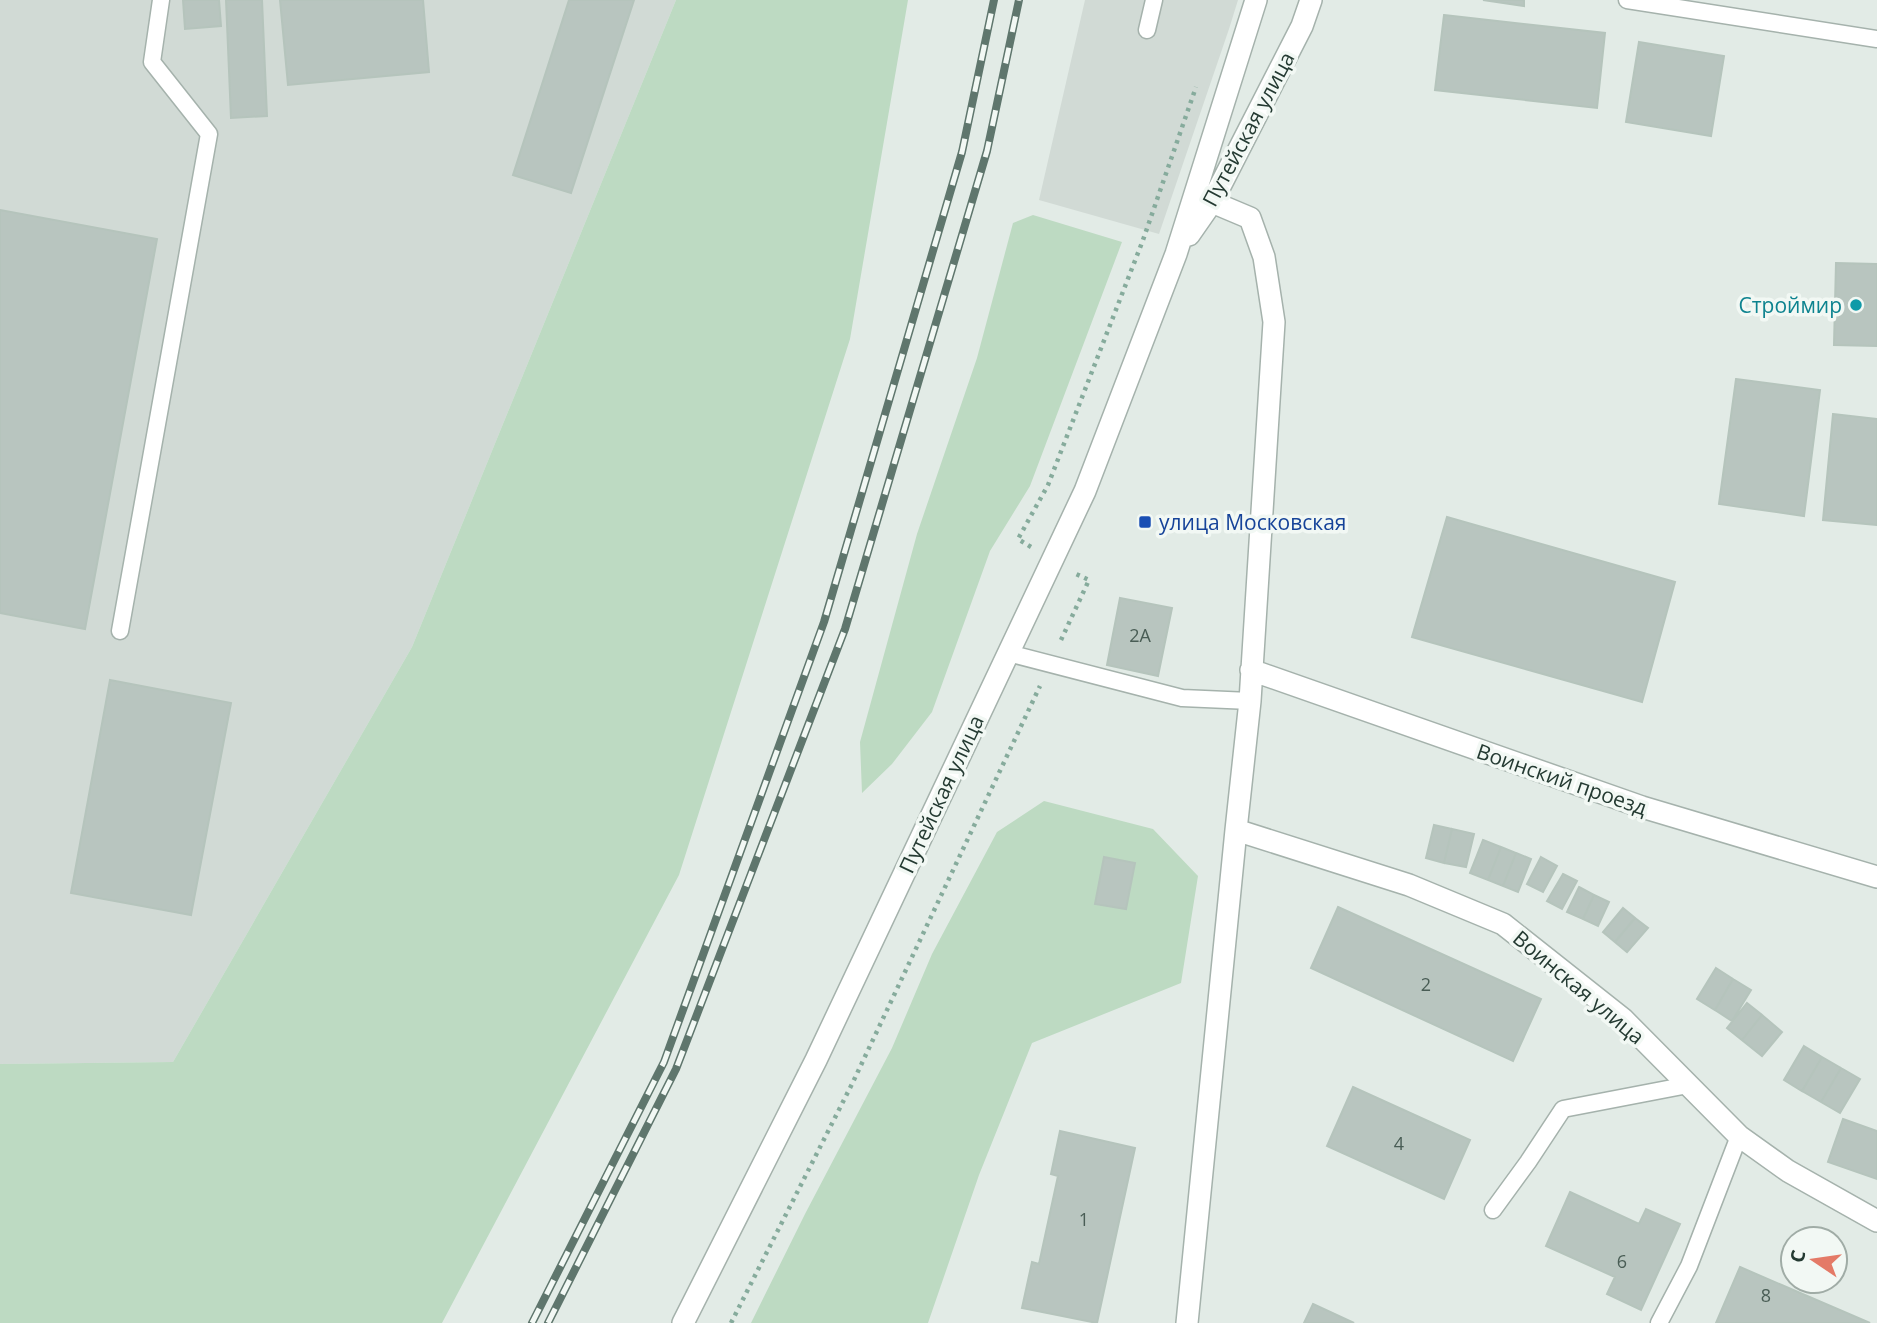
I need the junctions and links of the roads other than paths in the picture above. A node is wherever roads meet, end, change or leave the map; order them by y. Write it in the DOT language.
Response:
graph roads {
  1 [pos="161,0"];
  2 [pos="1154,0"];
  3 [pos="1256,0"];
  4 [pos="1311,0"];
  5 [pos="1627,0"];
  6 [pos="1147,30"];
  7 [pos="1877,39"];
  8 [pos="1212,202"];
  9 [pos="1176,254"];
  10 [pos="120,631"];
  11 [pos="1007,653"];
  12 [pos="1251,670"];
  13 [pos="1250,701"];
  14 [pos="1236,830"];
  15 [pos="1877,877"];
  16 [pos="1688,1085"];
  17 [pos="1739,1136"];
  18 [pos="1493,1210"];
  19 [pos="1877,1221"];
  20 [pos="683,1323"];
  21 [pos="1187,1323"];
  22 [pos="1659,1323"];
  1 -- 10 [label="lane"];
  2 -- 6 [label="lane"];
  3 -- 9 [label="street, Путейская улица"];
  4 -- 8 [label="street, Путейская улица"];
  5 -- 7 [label="lane"];
  8 -- 9 [label="street, Путейская улица"];
  8 -- 12 [label="street"];
  9 -- 11 [label="street, Путейская улица"];
  11 -- 13 [label="lane"];
  11 -- 20 [label="street, Путейская улица"];
  12 -- 13 [label="street"];
  12 -- 15 [label="street, Воинский проезд"];
  13 -- 14 [label="street"];
  14 -- 16 [label="street, Воинская улица"];
  14 -- 21 [label="street"];
  16 -- 17 [label="street, Воинская улица"];
  16 -- 18 [label="lane"];
  17 -- 19 [label="street, Воинская улица"];
  17 -- 22 [label="lane"];
}
